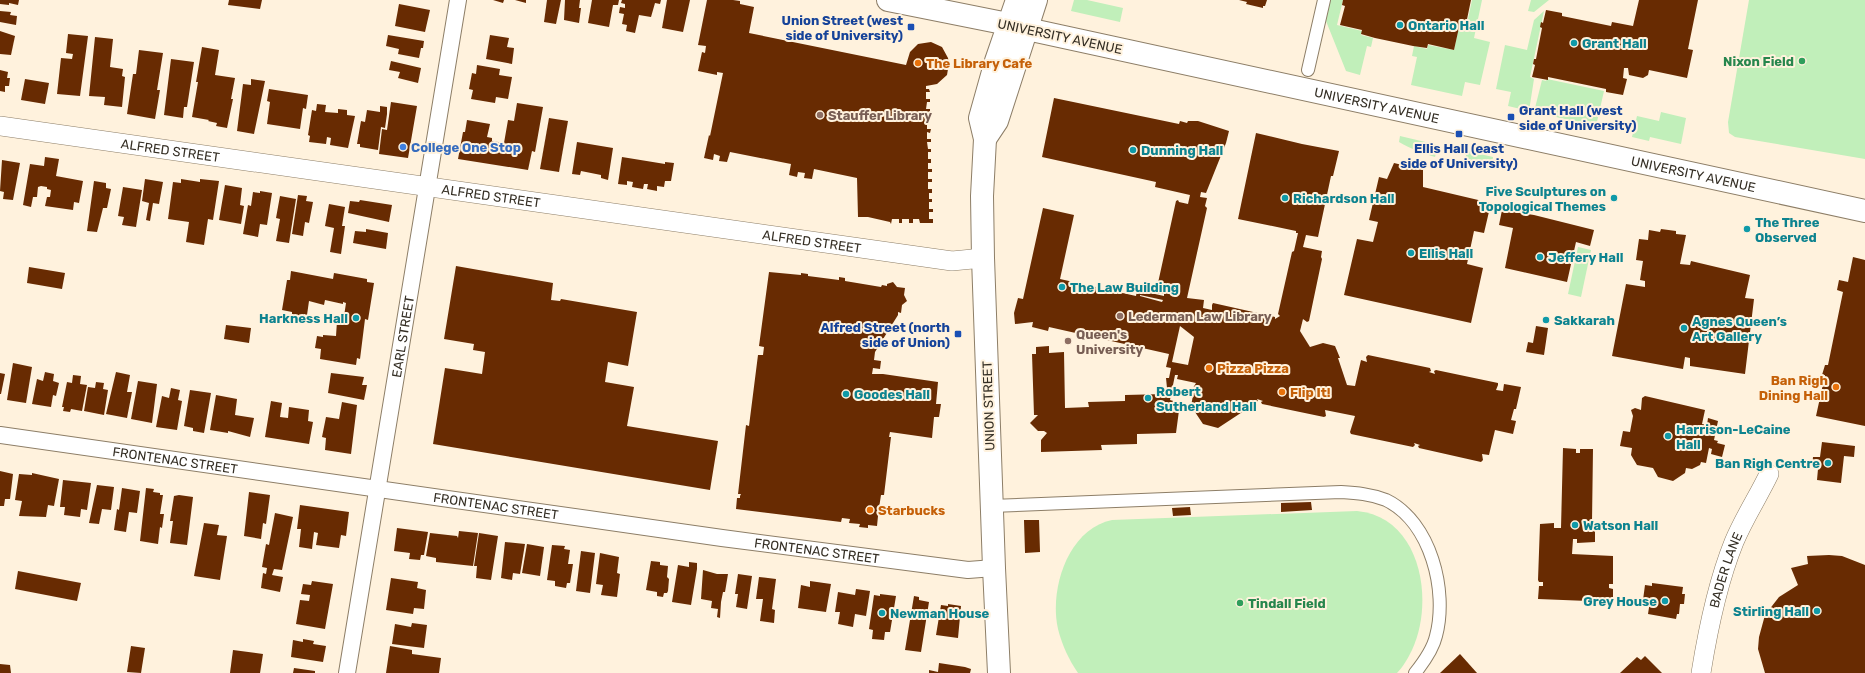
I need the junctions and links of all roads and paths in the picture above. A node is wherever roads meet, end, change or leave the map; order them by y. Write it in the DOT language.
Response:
graph roads {
  1 [pos="458,0"];
  2 [pos="888,0"];
  3 [pos="1017,0"];
  4 [pos="1036,0"];
  5 [pos="1324,0"];
  6 [pos="1018,27"];
  7 [pos="1308,70"];
  8 [pos="0,126"];
  9 [pos="426,187"];
  10 [pos="1865,211"];
  11 [pos="983,258"];
  12 [pos="0,434"];
  13 [pos="1769,474"];
  14 [pos="376,489"];
  15 [pos="991,506"];
  16 [pos="994,568"];
  17 [pos="347,673"];
  18 [pos="999,673"];
  19 [pos="1415,673"];
  20 [pos="1701,673"];
  1 -- 9 [label="street, EARL STREET"];
  2 -- 6 [label="main road, UNIVERSITY AVENUE"];
  3 -- 6 [label="main road, UNION STREET"];
  4 -- 6 [label="main road, UNION STREET"];
  5 -- 7 [label="street"];
  6 -- 10 [label="main road, UNIVERSITY AVENUE"];
  6 -- 11 [label="main road, UNION STREET"];
  8 -- 9 [label="street, ALFRED STREET"];
  9 -- 11 [label="street, ALFRED STREET"];
  9 -- 14 [label="street, EARL STREET"];
  11 -- 15 [label="main road, UNION STREET"];
  12 -- 14 [label="street, FRONTENAC STREET"];
  13 -- 20 [label="street, BADER LANE"];
  14 -- 16 [label="street, FRONTENAC STREET"];
  14 -- 17 [label="street, EARL STREET"];
  15 -- 16 [label="main road, UNION STREET"];
  15 -- 19 [label="street"];
  16 -- 18 [label="main road, UNION STREET"];
}
